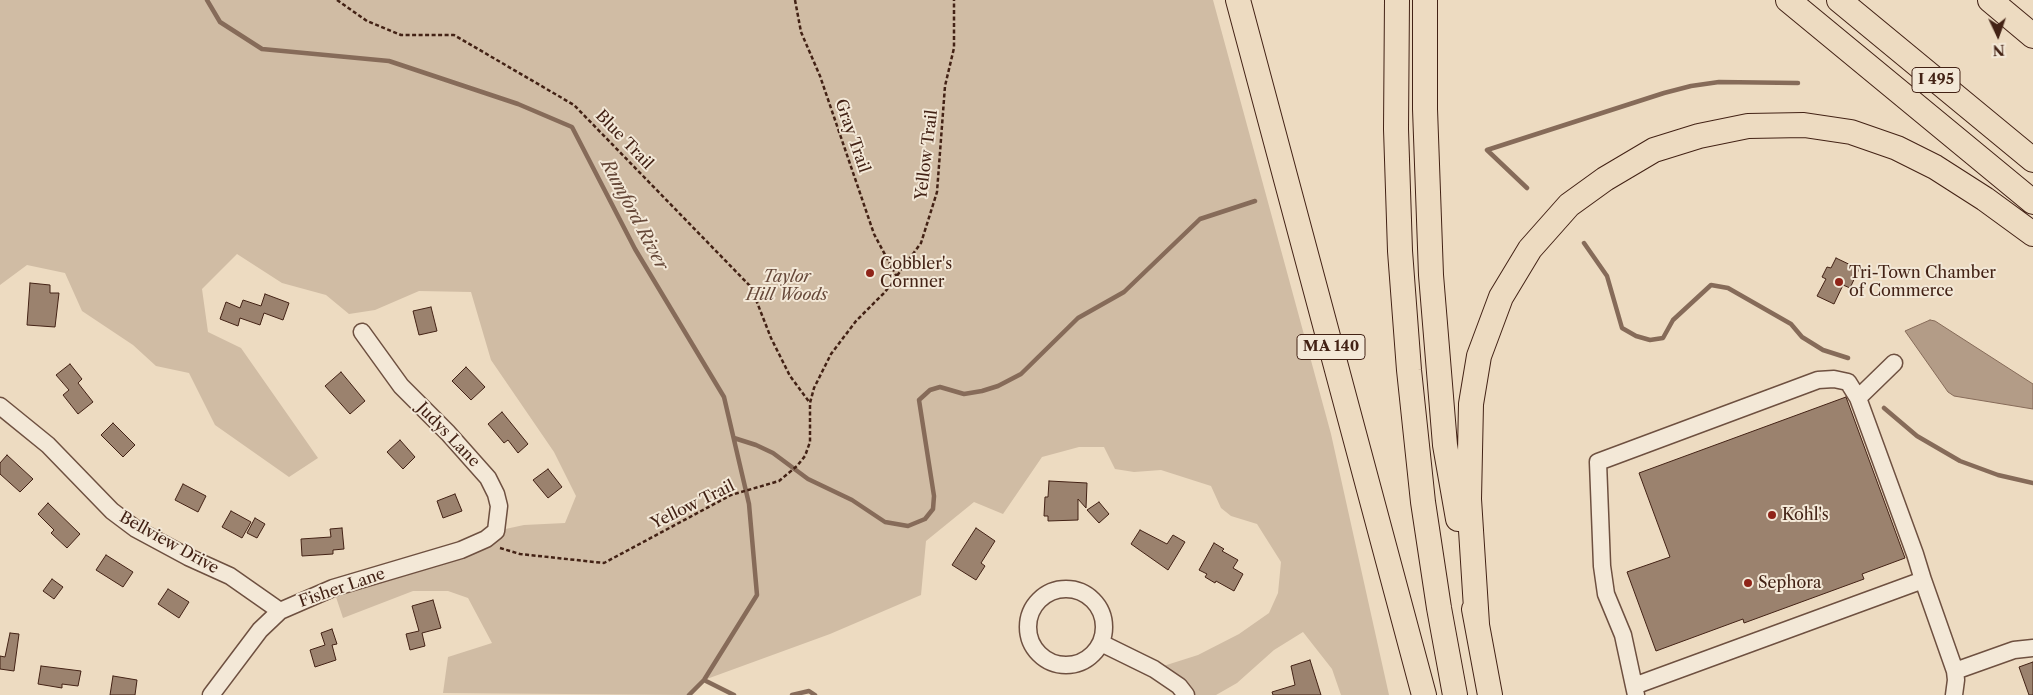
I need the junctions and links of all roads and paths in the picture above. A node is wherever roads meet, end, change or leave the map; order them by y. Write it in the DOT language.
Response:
graph roads {
  1 [pos="337,0"];
  2 [pos="794,0"];
  3 [pos="954,0"];
  4 [pos="1238,0"];
  5 [pos="1397,0"];
  6 [pos="1425,0"];
  7 [pos="1788,0"];
  8 [pos="1838,0"];
  9 [pos="1990,0"];
  10 [pos="1997,0"];
  11 [pos="2033,35"];
  12 [pos="2033,160"];
  13 [pos="2033,202"];
  14 [pos="2033,234"];
  15 [pos="897,277"];
  16 [pos="362,332"];
  17 [pos="1894,363"];
  18 [pos="1858,398"];
  19 [pos="810,403"];
  20 [pos="0,406"];
  21 [pos="479,542"];
  22 [pos="1923,580"];
  23 [pos="280,611"];
  24 [pos="1477,624"];
  25 [pos="1101,643"];
  26 [pos="2033,648"];
  27 [pos="1955,671"];
  28 [pos="1635,691"];
  29 [pos="211,695"];
  30 [pos="1186,695"];
  31 [pos="1424,695"];
  32 [pos="1455,695"];
  33 [pos="1490,695"];
  34 [pos="1954,695"];
  1 -- 19 [label="path, Blue Trail"];
  2 -- 15 [label="path, Gray Trail"];
  3 -- 15 [label="path, Yellow Trail"];
  4 -- 31 [label="highway, MA 140"];
  5 -- 32 [label="highway"];
  6 -- 24 [label="highway"];
  7 -- 13 [label="highway"];
  8 -- 12 [label="highway, I 495"];
  9 -- 11 [label="highway"];
  10 -- 11 [label="highway"];
  14 -- 24 [label="highway"];
  15 -- 19 [label="path, Yellow Trail"];
  16 -- 21 [label="street, Judys Lane"];
  17 -- 18 [label="street"];
  18 -- 22 [label="street"];
  18 -- 28 [label="street"];
  19 -- 21 [label="path, Yellow Trail"];
  20 -- 23 [label="street, Bellview Drive"];
  21 -- 23 [label="street, Fisher Lane"];
  22 -- 27 [label="street"];
  22 -- 28 [label="street"];
  23 -- 29 [label="street, Fisher Lane"];
  24 -- 33 [label="highway"];
  25 -- 25 [label="street"];
  25 -- 30 [label="street"];
  26 -- 27 [label="street"];
  27 -- 34 [label="street"];
}
